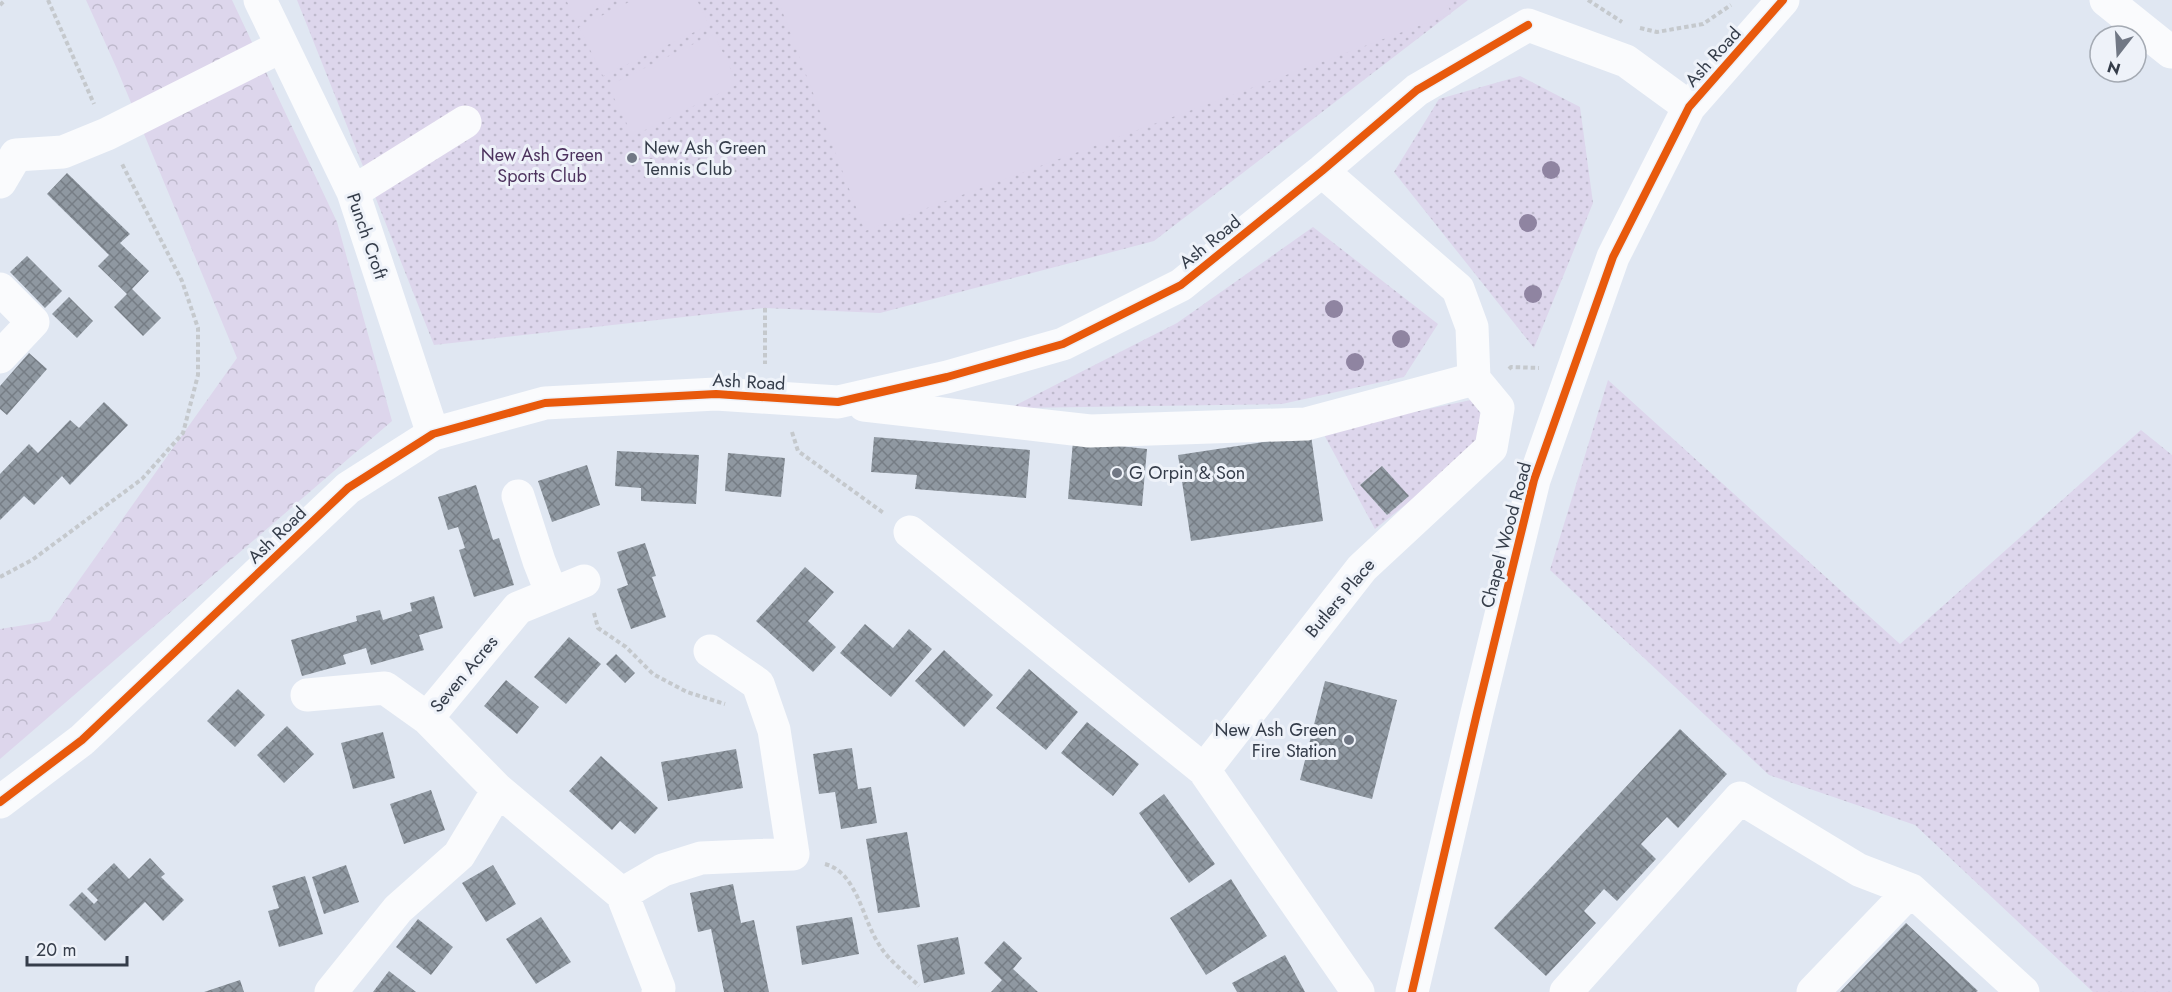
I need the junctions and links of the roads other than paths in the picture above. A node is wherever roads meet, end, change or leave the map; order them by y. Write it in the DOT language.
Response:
graph roads {
  1 [pos="260,0"];
  2 [pos="1783,0"];
  3 [pos="2106,0"];
  4 [pos="1525,12"];
  5 [pos="282,46"];
  6 [pos="2171,52"];
  7 [pos="1689,106"];
  8 [pos="465,122"];
  9 [pos="5,159"];
  10 [pos="1322,171"];
  11 [pos="353,192"];
  12 [pos="0,289"];
  13 [pos="0,357"];
  14 [pos="1480,386"];
  15 [pos="838,402"];
  16 [pos="433,434"];
  17 [pos="518,496"];
  18 [pos="910,532"];
  19 [pos="584,581"];
  20 [pos="552,594"];
  21 [pos="710,651"];
  22 [pos="307,695"];
  23 [pos="427,718"];
  24 [pos="1204,770"];
  25 [pos="498,790"];
  26 [pos="0,802"];
  27 [pos="1911,890"];
  28 [pos="622,894"];
  29 [pos="2011,988"];
  30 [pos="332,992"];
  31 [pos="658,992"];
  32 [pos="1358,992"];
  33 [pos="1412,992"];
  34 [pos="1566,992"];
  35 [pos="1813,992"];
  1 -- 5 [label="street, Punch Croft"];
  2 -- 7 [label="street, Ash Road"];
  3 -- 6 [label="street"];
  4 -- 7 [label="street, Ash Road"];
  4 -- 10 [label="street, Ash Road"];
  5 -- 9 [label="street"];
  5 -- 11 [label="street, Punch Croft"];
  7 -- 33 [label="street, Chapel Wood Road"];
  8 -- 11 [label="street"];
  10 -- 14 [label="street"];
  10 -- 15 [label="street, Ash Road"];
  11 -- 16 [label="street, Punch Croft"];
  12 -- 13 [label="street"];
  14 -- 15 [label="street, Ash Road"];
  14 -- 24 [label="street, Butlers Place"];
  15 -- 16 [label="street, Ash Road"];
  16 -- 26 [label="street, Ash Road"];
  17 -- 20 [label="street"];
  18 -- 24 [label="street"];
  19 -- 20 [label="street, Seven Acres"];
  20 -- 23 [label="street, Seven Acres"];
  21 -- 28 [label="street"];
  22 -- 23 [label="street"];
  23 -- 25 [label="street, Seven Acres"];
  24 -- 32 [label="street"];
  25 -- 28 [label="street, Seven Acres"];
  25 -- 30 [label="street"];
  27 -- 29 [label="street"];
  27 -- 34 [label="street"];
  27 -- 35 [label="street"];
  28 -- 31 [label="street, Seven Acres"];
}
